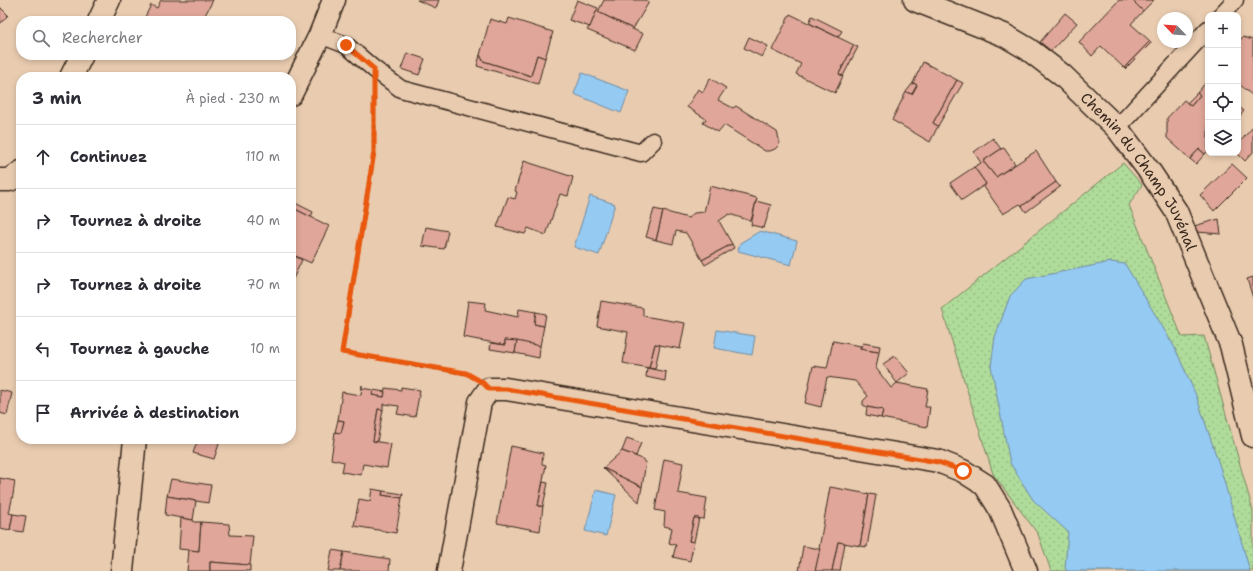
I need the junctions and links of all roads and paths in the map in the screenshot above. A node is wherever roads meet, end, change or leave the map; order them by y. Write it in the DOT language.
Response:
graph roads {
  1 [pos="109,0"];
  2 [pos="334,0"];
  3 [pos="915,0"];
  4 [pos="1235,0"];
  5 [pos="1224,12"];
  6 [pos="101,16"];
  7 [pos="1205,32"];
  8 [pos="320,35"];
  9 [pos="80,60"];
  10 [pos="374,69"];
  11 [pos="74,72"];
  12 [pos="296,84"];
  13 [pos="1117,128"];
  14 [pos="653,141"];
  15 [pos="16,176"];
  16 [pos="0,180"];
  17 [pos="489,389"];
  18 [pos="1253,436"];
  19 [pos="134,444"];
  20 [pos="122,571"];
  21 [pos="449,571"];
  22 [pos="1026,571"];
  1 -- 6 [label="street"];
  2 -- 8 [label="street"];
  3 -- 13 [label="street, Chemin du Champ Juvénal"];
  4 -- 5 [label="lane"];
  7 -- 13 [label="lane"];
  8 -- 10 [label="lane"];
  8 -- 12 [label="street"];
  9 -- 11 [label="street"];
  10 -- 14 [label="lane"];
  10 -- 17 [label="path"];
  13 -- 18 [label="street, Chemin du Champ Juvénal"];
  15 -- 16 [label="street"];
  17 -- 21 [label="street"];
  17 -- 22 [label="street"];
  19 -- 20 [label="street"];
}
